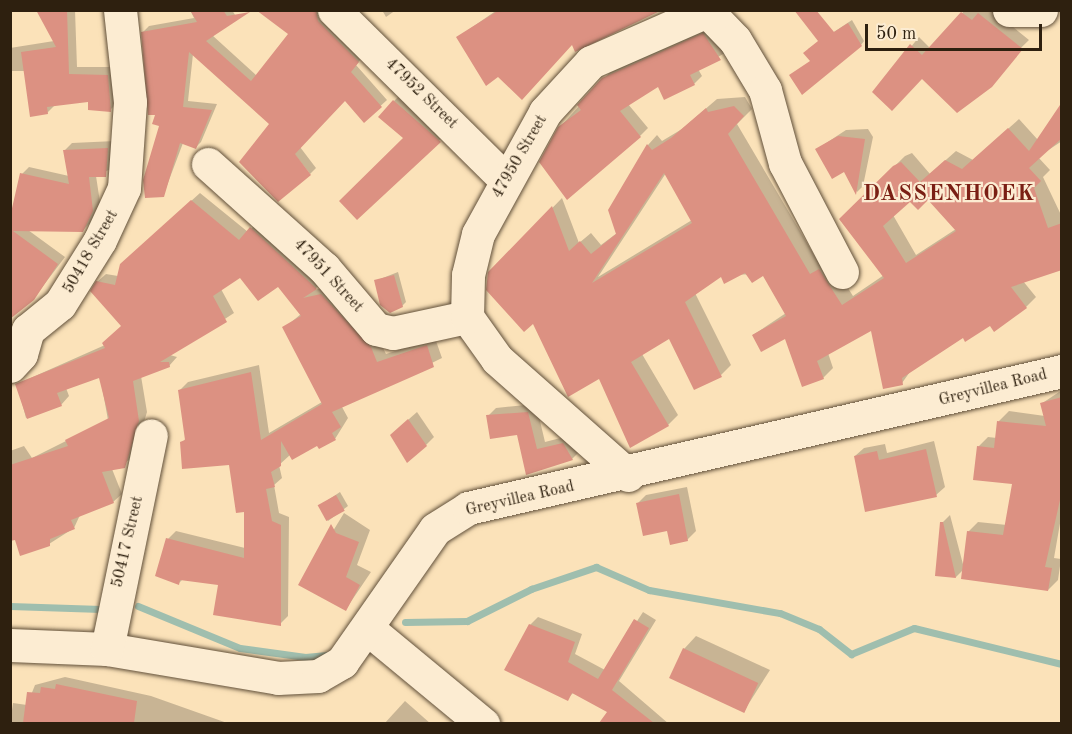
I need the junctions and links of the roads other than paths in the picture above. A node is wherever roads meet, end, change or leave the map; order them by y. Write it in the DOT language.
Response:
graph roads {
  1 [pos="120,10"];
  2 [pos="334,10"];
  3 [pos="1009,10"];
  4 [pos="1041,10"];
  5 [pos="208,164"];
  6 [pos="506,180"];
  7 [pos="842,272"];
  8 [pos="467,317"];
  9 [pos="10,366"];
  10 [pos="1062,371"];
  11 [pos="151,435"];
  12 [pos="628,475"];
  13 [pos="367,628"];
  14 [pos="10,645"];
  15 [pos="107,649"];
  16 [pos="483,723"];
  1 -- 9 [label="street, 50418 Street"];
  2 -- 6 [label="street, 47952 Street"];
  3 -- 4 [label="street"];
  5 -- 8 [label="street, 47951 Street"];
  6 -- 7 [label="street, 47950 Street"];
  6 -- 8 [label="street, 47950 Street"];
  8 -- 12 [label="street"];
  10 -- 12 [label="street, Greyvillea Road"];
  11 -- 15 [label="street, 50417 Street"];
  12 -- 13 [label="street, Greyvillea Road"];
  13 -- 15 [label="street, Greyvillea Road"];
  13 -- 16 [label="street"];
  14 -- 15 [label="street, Greyvillea Road"];
}
